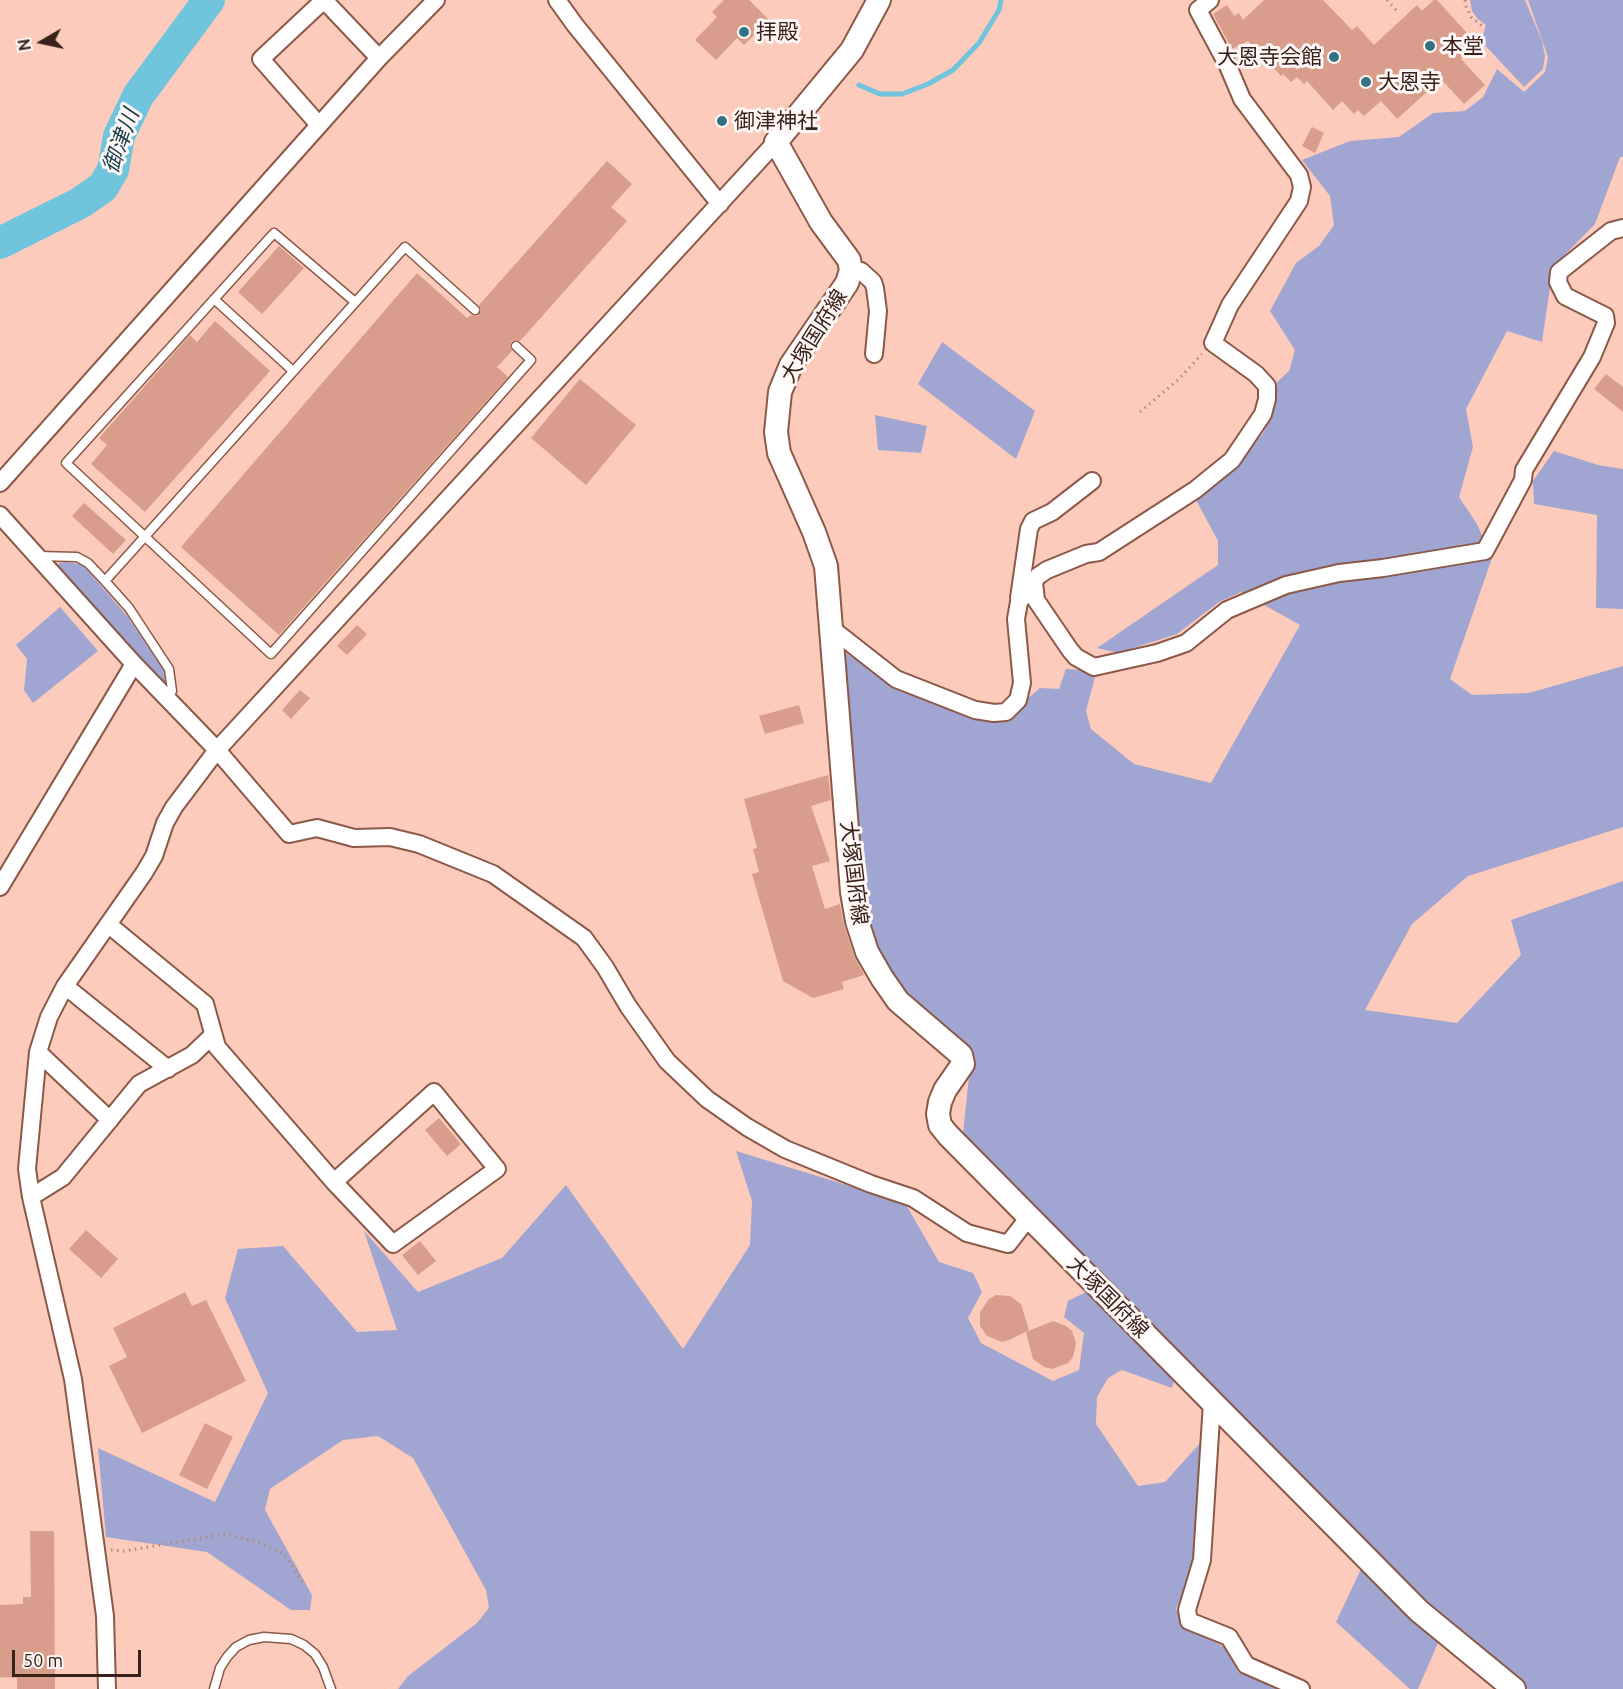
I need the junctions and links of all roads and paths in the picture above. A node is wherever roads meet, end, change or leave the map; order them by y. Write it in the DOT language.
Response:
graph roads {
  1 [pos="324,0"];
  2 [pos="436,0"];
  3 [pos="557,0"];
  4 [pos="879,0"];
  5 [pos="1210,0"];
  6 [pos="1387,0"];
  7 [pos="1465,0"];
  8 [pos="1397,11"];
  9 [pos="1482,26"];
  10 [pos="379,58"];
  11 [pos="319,125"];
  12 [pos="776,142"];
  13 [pos="720,204"];
  14 [pos="1623,228"];
  15 [pos="851,270"];
  16 [pos="214,299"];
  17 [pos="355,302"];
  18 [pos="475,310"];
  19 [pos="1212,343"];
  20 [pos="516,346"];
  21 [pos="874,354"];
  22 [pos="294,371"];
  23 [pos="1140,412"];
  24 [pos="1092,481"];
  25 [pos="0,483"];
  26 [pos="0,515"];
  27 [pos="146,536"];
  28 [pos="37,556"];
  29 [pos="105,581"];
  30 [pos="1034,583"];
  31 [pos="1019,602"];
  32 [pos="831,628"];
  33 [pos="134,664"];
  34 [pos="168,699"];
  35 [pos="217,750"];
  36 [pos="0,887"];
  37 [pos="109,925"];
  38 [pos="65,986"];
  39 [pos="213,1035"];
  40 [pos="38,1052"];
  41 [pos="168,1069"];
  42 [pos="110,1120"];
  43 [pos="334,1182"];
  44 [pos="31,1197"];
  45 [pos="1029,1217"];
  46 [pos="1212,1402"];
  47 [pos="96,1549"];
  48 [pos="303,1582"];
  49 [pos="112,1688"];
  50 [pos="214,1689"];
  51 [pos="331,1689"];
  52 [pos="1301,1689"];
  53 [pos="1514,1689"];
  1 -- 10 [label="street"];
  1 -- 11 [label="street"];
  2 -- 10 [label="street"];
  3 -- 13 [label="street"];
  4 -- 12 [label="main road"];
  5 -- 19 [label="street"];
  6 -- 8 [label="path"];
  7 -- 9 [label="path"];
  10 -- 11 [label="street"];
  11 -- 25 [label="street"];
  12 -- 13 [label="street"];
  12 -- 15 [label="main road, 大塚国府線"];
  13 -- 35 [label="street"];
  14 -- 30 [label="street"];
  15 -- 21 [label="street"];
  15 -- 32 [label="main road, 大塚国府線"];
  16 -- 17 [label="lane"];
  16 -- 22 [label="lane"];
  16 -- 27 [label="lane"];
  17 -- 18 [label="lane"];
  17 -- 22 [label="lane"];
  19 -- 23 [label="path"];
  19 -- 30 [label="street"];
  20 -- 27 [label="lane"];
  22 -- 27 [label="lane"];
  24 -- 31 [label="street"];
  26 -- 28 [label="street"];
  27 -- 29 [label="lane"];
  28 -- 29 [label="lane"];
  28 -- 33 [label="street"];
  29 -- 34 [label="lane"];
  30 -- 31 [label="street"];
  31 -- 32 [label="street"];
  32 -- 45 [label="main road, 大塚国府線"];
  33 -- 34 [label="street"];
  33 -- 36 [label="street"];
  34 -- 35 [label="street"];
  35 -- 37 [label="street"];
  35 -- 45 [label="street"];
  37 -- 38 [label="street"];
  37 -- 39 [label="street"];
  38 -- 40 [label="street"];
  38 -- 41 [label="street"];
  39 -- 41 [label="street"];
  39 -- 43 [label="street"];
  40 -- 42 [label="street"];
  40 -- 44 [label="street"];
  41 -- 42 [label="street"];
  42 -- 44 [label="street"];
  43 -- 43 [label="street"];
  44 -- 47 [label="street"];
  45 -- 46 [label="main road, 大塚国府線"];
  46 -- 52 [label="street"];
  46 -- 53 [label="main road, 大塚国府線"];
  47 -- 48 [label="path"];
  47 -- 49 [label="street"];
  50 -- 51 [label="lane"];
}
